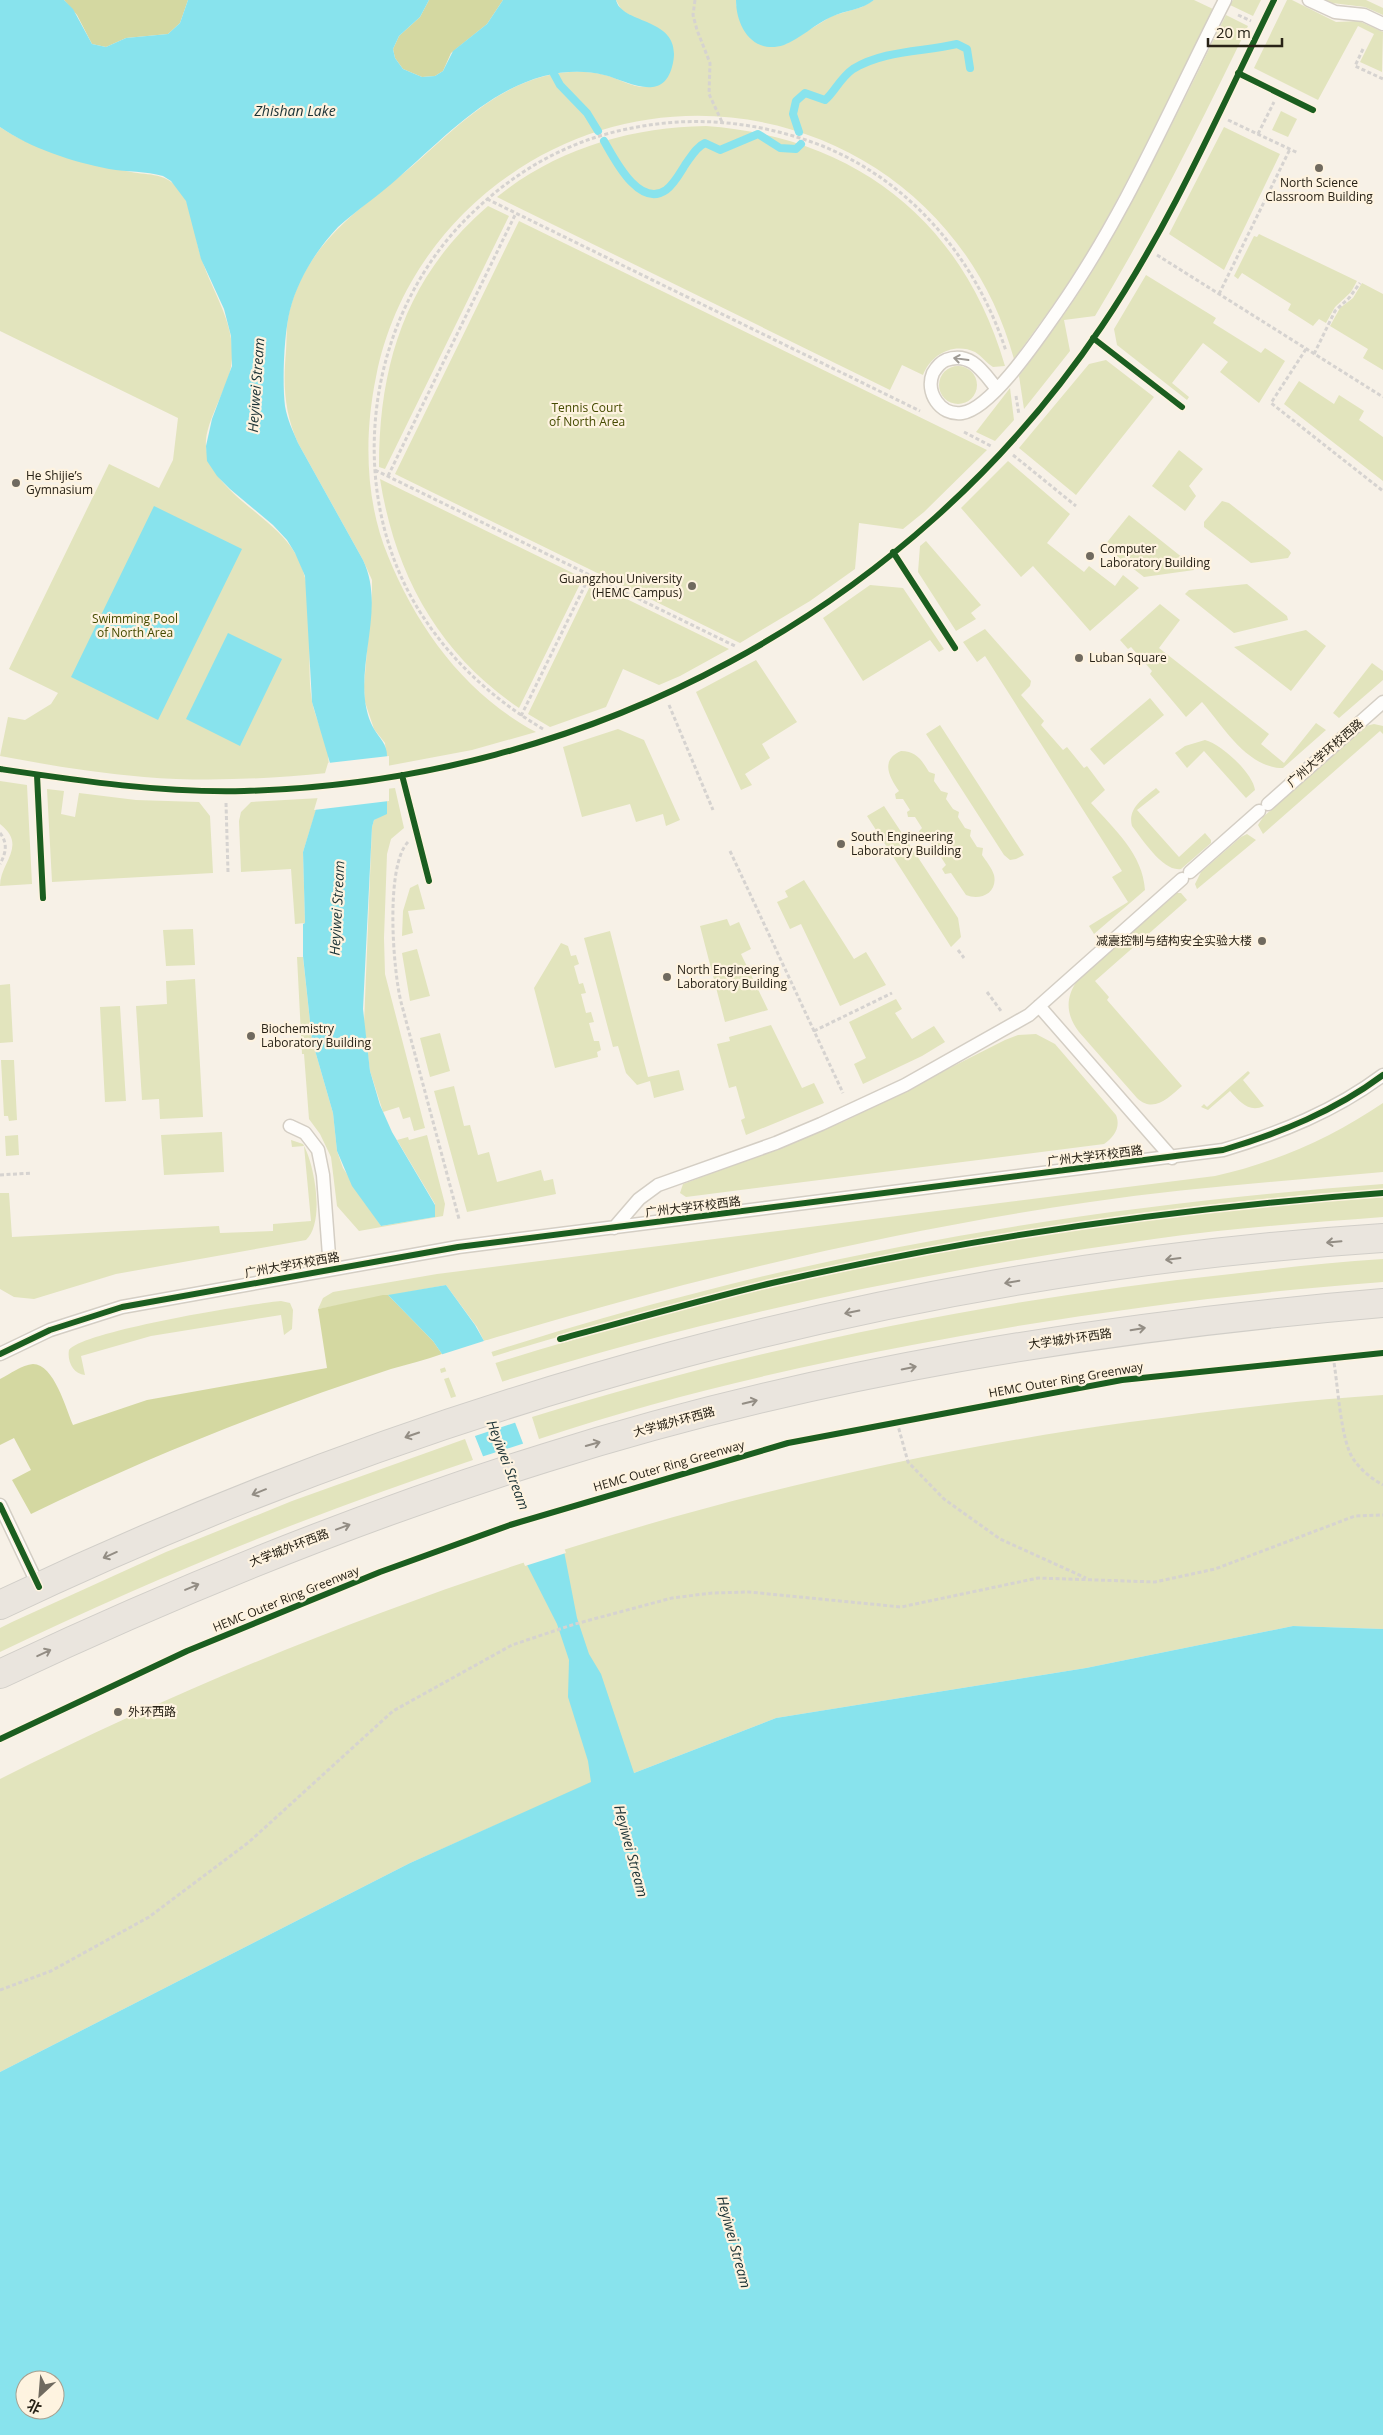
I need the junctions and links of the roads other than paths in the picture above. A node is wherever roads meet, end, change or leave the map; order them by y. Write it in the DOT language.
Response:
graph roads {
  1 [pos="1225,0"];
  2 [pos="1309,0"];
  3 [pos="1383,24"];
  4 [pos="997,389"];
  5 [pos="1383,702"];
  6 [pos="1039,1006"];
  7 [pos="1383,1075"];
  8 [pos="290,1126"];
  9 [pos="1172,1158"];
  10 [pos="614,1228"];
  11 [pos="1383,1238"];
  12 [pos="330,1269"];
  13 [pos="1383,1303"];
  14 [pos="0,1354"];
  15 [pos="0,1505"];
  16 [pos="39,1586"];
  17 [pos="0,1604"];
  18 [pos="0,1674"];
  1 -- 4 [label="lane"];
  2 -- 3 [label="lane"];
  4 -- 4 [label="lane, one-way"];
  5 -- 6 [label="lane, 广州大学环校西路"];
  6 -- 9 [label="lane"];
  6 -- 10 [label="lane, 广州大学环校西路"];
  7 -- 9 [label="lane, 广州大学环校西路"];
  8 -- 12 [label="lane"];
  9 -- 10 [label="lane, 广州大学环校西路"];
  10 -- 12 [label="lane, 广州大学环校西路"];
  11 -- 16 [label="main road, one-way"];
  12 -- 14 [label="lane, 广州大学环校西路"];
  18 -- 13 [label="main road, 大学城外环西路, one-way"];
  15 -- 16 [label="lane"];
  16 -- 17 [label="main road"];
}
